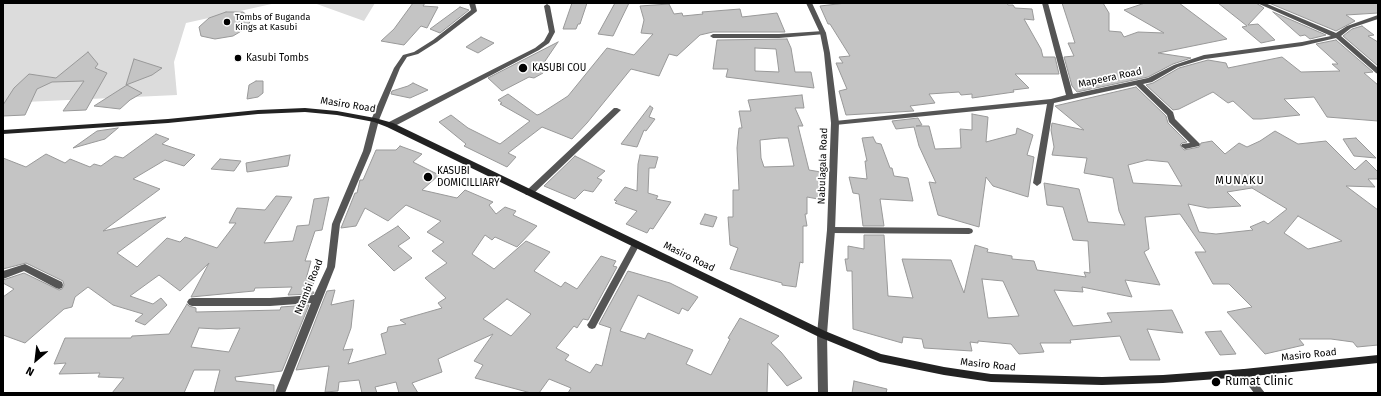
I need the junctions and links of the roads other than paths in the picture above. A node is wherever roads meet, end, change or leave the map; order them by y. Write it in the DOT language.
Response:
graph roads {
  1 [pos="472,3"];
  2 [pos="809,3"];
  3 [pos="1045,3"];
  4 [pos="1260,3"];
  5 [pos="547,6"];
  6 [pos="1378,17"];
  7 [pos="823,33"];
  8 [pos="713,36"];
  9 [pos="1337,36"];
  10 [pos="1378,72"];
  11 [pos="1138,83"];
  12 [pos="1070,96"];
  13 [pos="1051,101"];
  14 [pos="617,110"];
  15 [pos="375,120"];
  16 [pos="835,122"];
  17 [pos="390,125"];
  18 [pos="3,132"];
  19 [pos="1185,146"];
  20 [pos="1037,183"];
  21 [pos="529,193"];
  22 [pos="831,230"];
  23 [pos="969,232"];
  24 [pos="636,244"];
  25 [pos="3,275"];
  26 [pos="59,285"];
  27 [pos="316,299"];
  28 [pos="192,302"];
  29 [pos="592,325"];
  30 [pos="822,334"];
  31 [pos="1378,359"];
  32 [pos="1244,373"];
  33 [pos="280,393"];
  34 [pos="823,393"];
  35 [pos="1260,393"];
  1 -- 15 [label="street, Ntambi Road"];
  2 -- 7 [label="street, Nabulagala Road"];
  3 -- 12 [label="street"];
  4 -- 9 [label="street"];
  5 -- 17 [label="street"];
  6 -- 9 [label="street, Mapeera Road"];
  7 -- 8 [label="street"];
  7 -- 16 [label="street, Nabulagala Road"];
  9 -- 10 [label="street"];
  9 -- 11 [label="street, Mapeera Road"];
  11 -- 12 [label="street, Mapeera Road"];
  11 -- 19 [label="street"];
  12 -- 13 [label="street, Mapeera Road"];
  13 -- 16 [label="street, Mapeera Road"];
  13 -- 20 [label="street"];
  14 -- 21 [label="street"];
  15 -- 17 [label="main road, Masiro Road"];
  15 -- 18 [label="main road, Masiro Road"];
  15 -- 27 [label="street, Ntambi Road"];
  16 -- 22 [label="street, Nabulagala Road"];
  17 -- 21 [label="main road, Masiro Road"];
  21 -- 24 [label="main road, Masiro Road"];
  22 -- 23 [label="street"];
  22 -- 30 [label="street, Nabulagala Road"];
  24 -- 29 [label="street"];
  24 -- 30 [label="main road, Masiro Road"];
  25 -- 26 [label="street"];
  27 -- 28 [label="street"];
  27 -- 33 [label="street, Ntambi Road"];
  30 -- 32 [label="main road, Masiro Road"];
  30 -- 34 [label="street, Nabulagala Road"];
  31 -- 32 [label="main road, Masiro Road"];
  32 -- 35 [label="street"];
}
